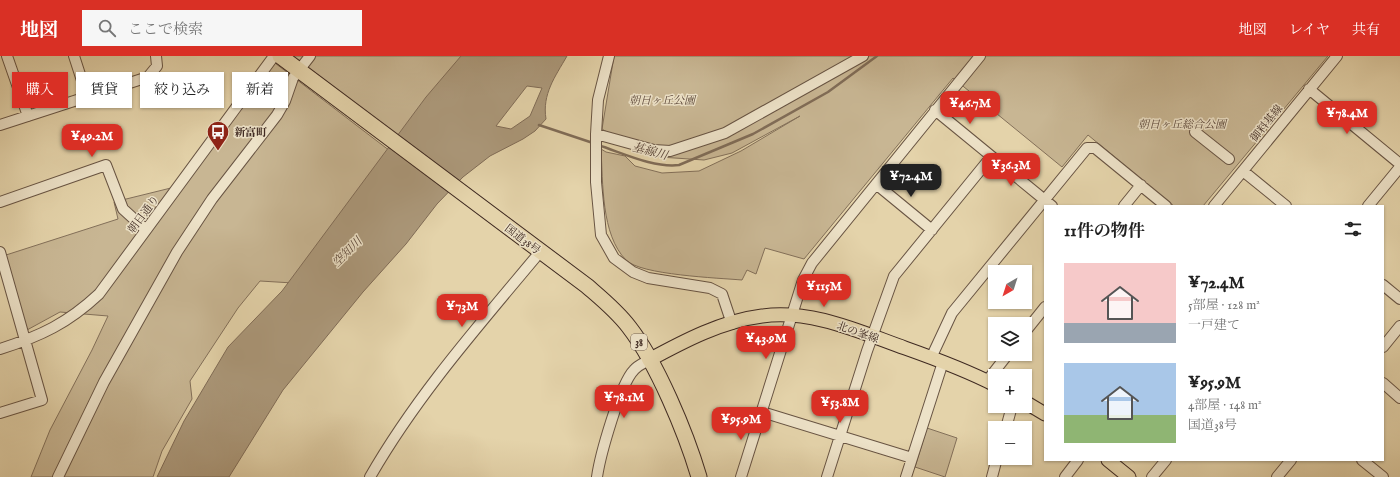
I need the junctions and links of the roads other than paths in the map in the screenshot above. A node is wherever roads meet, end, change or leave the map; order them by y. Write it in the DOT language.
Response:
graph roads {
  1 [pos="7,56"];
  2 [pos="74,56"];
  3 [pos="156,56"];
  4 [pos="274,56"];
  5 [pos="280,56"];
  6 [pos="310,56"];
  7 [pos="609,56"];
  8 [pos="864,56"];
  9 [pos="980,56"];
  10 [pos="1337,56"];
  11 [pos="79,72"];
  12 [pos="301,72"];
  13 [pos="132,82"];
  14 [pos="1309,89"];
  15 [pos="76,100"];
  16 [pos="935,110"];
  17 [pos="28,116"];
  18 [pos="0,125"];
  19 [pos="1195,132"];
  20 [pos="596,134"];
  21 [pos="991,157"];
  22 [pos="1228,159"];
  23 [pos="1400,165"];
  24 [pos="1243,171"];
  25 [pos="876,184"];
  26 [pos="1141,185"];
  27 [pos="0,202"];
  28 [pos="1048,203"];
  29 [pos="1125,205"];
  30 [pos="1165,205"];
  31 [pos="1215,205"];
  32 [pos="1285,205"];
  33 [pos="1369,205"];
  34 [pos="1044,208"];
  35 [pos="146,230"];
  36 [pos="932,230"];
  37 [pos="534,248"];
  38 [pos="0,252"];
  39 [pos="1384,286"];
  40 [pos="1400,299"];
  41 [pos="1044,308"];
  42 [pos="792,315"];
  43 [pos="1032,323"];
  44 [pos="732,324"];
  45 [pos="1400,326"];
  46 [pos="873,336"];
  47 [pos="24,341"];
  48 [pos="1384,346"];
  49 [pos="0,349"];
  50 [pos="649,360"];
  51 [pos="937,360"];
  52 [pos="988,382"];
  53 [pos="1384,384"];
  54 [pos="1400,398"];
  55 [pos="1032,406"];
  56 [pos="762,412"];
  57 [pos="1044,413"];
  58 [pos="0,414"];
  59 [pos="840,436"];
  60 [pos="912,458"];
  61 [pos="1077,461"];
  62 [pos="1109,461"];
  63 [pos="1165,461"];
  64 [pos="1290,461"];
  65 [pos="1363,461"];
  66 [pos="995,465"];
  67 [pos="58,477"];
  68 [pos="370,477"];
  69 [pos="597,477"];
  70 [pos="698,477"];
  71 [pos="741,477"];
  72 [pos="827,477"];
  73 [pos="906,477"];
  74 [pos="992,477"];
  75 [pos="1065,477"];
  76 [pos="1128,477"];
  77 [pos="1152,477"];
  78 [pos="1277,477"];
  79 [pos="1383,477"];
  1 -- 17 [label="street"];
  2 -- 11 [label="street"];
  3 -- 13 [label="street"];
  4 -- 35 [label="street, 朝日通り"];
  5 -- 12 [label="highway, 国道38号 / 38"];
  6 -- 12 [label="street"];
  7 -- 20 [label="street"];
  8 -- 20 [label="street"];
  9 -- 16 [label="street"];
  10 -- 14 [label="street, 御料基線"];
  12 -- 37 [label="highway, 国道38号 / 38"];
  12 -- 67 [label="street"];
  14 -- 23 [label="street"];
  14 -- 24 [label="street, 御料基線"];
  15 -- 17 [label="street"];
  16 -- 21 [label="street"];
  16 -- 25 [label="street"];
  17 -- 18 [label="street"];
  19 -- 22 [label="street"];
  20 -- 44 [label="street"];
  21 -- 28 [label="street"];
  21 -- 36 [label="street"];
  23 -- 33 [label="street"];
  24 -- 31 [label="street, 御料基線"];
  24 -- 32 [label="street"];
  25 -- 36 [label="street"];
  25 -- 42 [label="street"];
  26 -- 28 [label="street"];
  26 -- 29 [label="street"];
  26 -- 30 [label="street"];
  27 -- 35 [label="street"];
  34 -- 51 [label="street"];
  35 -- 47 [label="street, 朝日通り"];
  36 -- 46 [label="street"];
  37 -- 50 [label="highway, 国道38号 / 38"];
  37 -- 68 [label="street"];
  38 -- 47 [label="street"];
  39 -- 40 [label="street"];
  41 -- 43 [label="street"];
  42 -- 44 [label="main road, 北の峯線"];
  42 -- 46 [label="main road, 北の峯線"];
  42 -- 56 [label="street"];
  44 -- 50 [label="main road, 北の峯線"];
  45 -- 48 [label="street"];
  46 -- 51 [label="main road, 北の峯線"];
  46 -- 59 [label="street"];
  47 -- 49 [label="street, 朝日通り"];
  47 -- 58 [label="street"];
  50 -- 69 [label="street"];
  50 -- 70 [label="highway, 国道38号 / 38"];
  51 -- 52 [label="main road, 北の峯線"];
  51 -- 60 [label="street"];
  53 -- 54 [label="street"];
  55 -- 57 [label="main road"];
  56 -- 59 [label="street"];
  56 -- 71 [label="street"];
  59 -- 60 [label="street"];
  59 -- 72 [label="street"];
  60 -- 73 [label="street"];
  61 -- 75 [label="street"];
  62 -- 76 [label="main road"];
  63 -- 77 [label="street"];
  64 -- 78 [label="street"];
  65 -- 79 [label="street"];
  66 -- 74 [label="street"];
}
